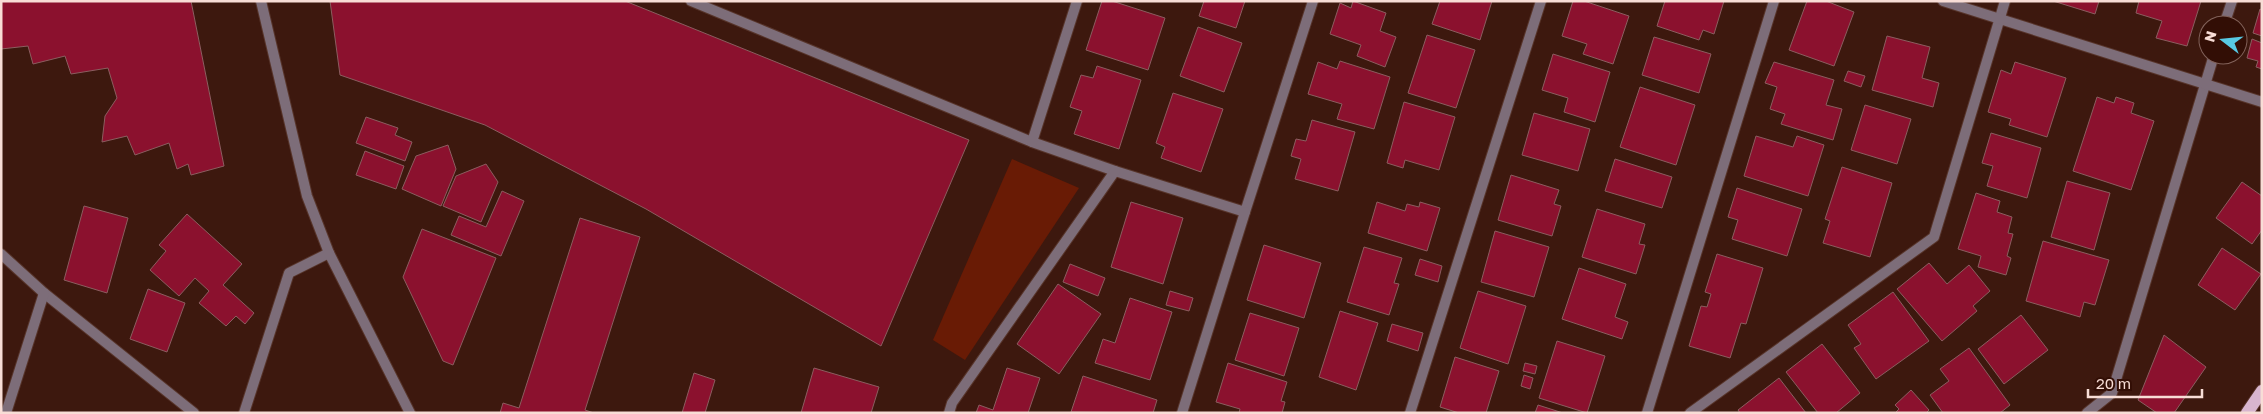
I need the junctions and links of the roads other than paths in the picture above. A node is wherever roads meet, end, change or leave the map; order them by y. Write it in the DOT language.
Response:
graph roads {
  1 [pos="261,1"];
  2 [pos="691,1"];
  3 [pos="1077,1"];
  4 [pos="1313,1"];
  5 [pos="1541,1"];
  6 [pos="1774,1"];
  7 [pos="1943,1"];
  8 [pos="2005,1"];
  9 [pos="2232,1"];
  10 [pos="2227,15"];
  11 [pos="1999,20"];
  12 [pos="2211,65"];
  13 [pos="2205,83"];
  14 [pos="2262,102"];
  15 [pos="1032,142"];
  16 [pos="1115,171"];
  17 [pos="1245,212"];
  18 [pos="329,253"];
  19 [pos="1,254"];
  20 [pos="44,293"];
  21 [pos="2262,391"];
  22 [pos="6,413"];
  23 [pos="194,413"];
  24 [pos="244,413"];
  25 [pos="410,413"];
  26 [pos="949,413"];
  27 [pos="1182,413"];
  28 [pos="1410,413"];
  29 [pos="1647,413"];
  30 [pos="1690,413"];
  31 [pos="2087,413"];
  32 [pos="2247,413"];
  1 -- 18 [label="street"];
  2 -- 15 [label="street"];
  3 -- 15 [label="street"];
  4 -- 17 [label="street"];
  5 -- 28 [label="street"];
  6 -- 29 [label="street"];
  7 -- 11 [label="street"];
  8 -- 11 [label="street"];
  9 -- 10 [label="street"];
  11 -- 13 [label="street"];
  11 -- 30 [label="street"];
  12 -- 13 [label="street"];
  13 -- 14 [label="street"];
  13 -- 31 [label="street"];
  15 -- 16 [label="street"];
  16 -- 17 [label="street"];
  16 -- 26 [label="street"];
  17 -- 27 [label="street"];
  18 -- 24 [label="street"];
  18 -- 25 [label="street"];
  19 -- 20 [label="street"];
  20 -- 22 [label="street"];
  20 -- 23 [label="street"];
  21 -- 32 [label="main road"];
}
